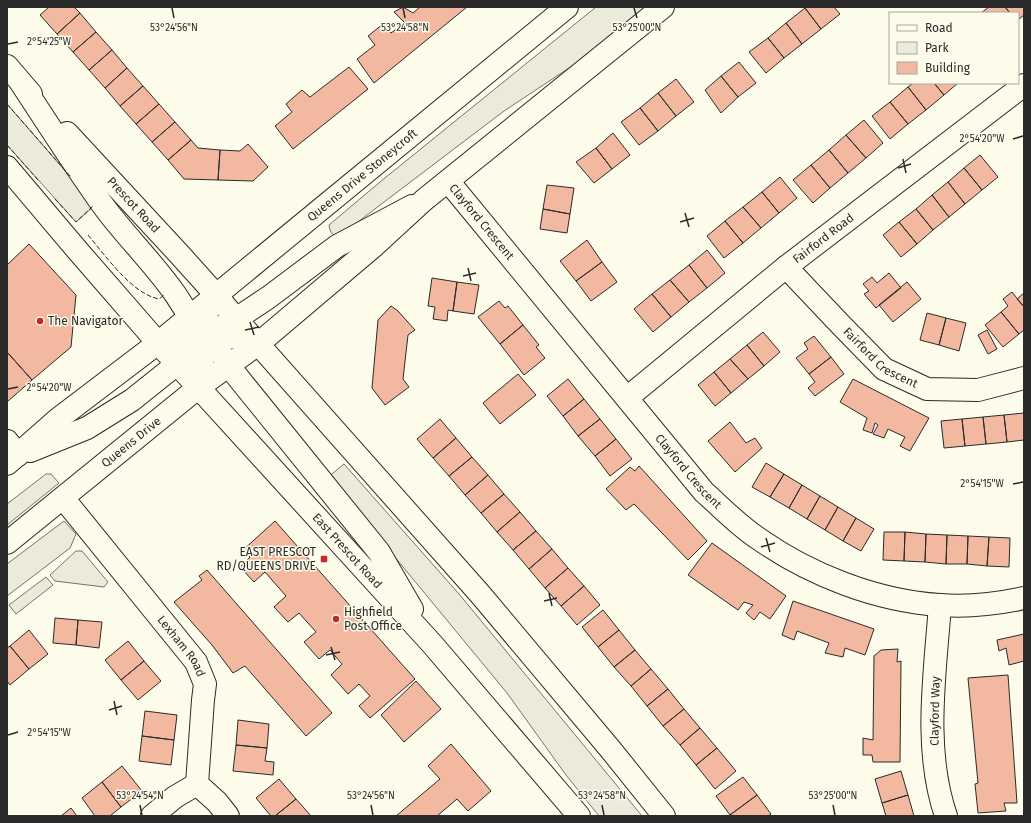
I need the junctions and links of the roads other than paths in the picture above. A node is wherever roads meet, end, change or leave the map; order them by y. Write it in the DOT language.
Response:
graph roads {
  1 [pos="567,7"];
  2 [pos="663,7"];
  3 [pos="7,66"];
  4 [pos="21,84"];
  5 [pos="1021,92"];
  6 [pos="7,167"];
  7 [pos="448,181"];
  8 [pos="424,200"];
  9 [pos="786,267"];
  10 [pos="216,295"];
  11 [pos="189,317"];
  12 [pos="236,319"];
  13 [pos="206,341"];
  14 [pos="158,343"];
  15 [pos="258,344"];
  16 [pos="177,364"];
  17 [pos="228,365"];
  18 [pos="1024,378"];
  19 [pos="199,387"];
  20 [pos="627,398"];
  21 [pos="11,454"];
  22 [pos="63,498"];
  23 [pos="7,543"];
  24 [pos="1024,598"];
  25 [pos="940,605"];
  26 [pos="433,645"];
  27 [pos="197,784"];
  28 [pos="152,816"];
  29 [pos="228,816"];
  30 [pos="579,816"];
  31 [pos="664,816"];
  32 [pos="946,816"];
  1 -- 10 [label="main road, Queens Drive Stoneycroft"];
  2 -- 7 [label="main road"];
  3 -- 4 [label="main road, Prescot Road"];
  4 -- 10 [label="main road, Prescot Road"];
  4 -- 11 [label="main road"];
  5 -- 9 [label="main road, Fairford Road"];
  6 -- 14 [label="main road"];
  7 -- 8 [label="main road"];
  7 -- 20 [label="main road, Clayford Crescent"];
  8 -- 12 [label="main road"];
  8 -- 15 [label="main road"];
  9 -- 18 [label="main road, Fairford Crescent"];
  9 -- 20 [label="main road, Fairford Road"];
  10 -- 11 [label="main road, Queens Drive Stoneycroft"];
  10 -- 12 [label="main road, Prescot Road"];
  10 -- 13 [label="main road"];
  11 -- 13 [label="main road"];
  11 -- 14 [label="main road, Queens Drive Stoneycroft"];
  12 -- 13 [label="main road"];
  12 -- 15 [label="main road, Prescot Road"];
  13 -- 14 [label="main road"];
  13 -- 15 [label="main road"];
  13 -- 16 [label="main road"];
  13 -- 17 [label="main road"];
  13 -- 19 [label="main road"];
  14 -- 16 [label="main road, East Prescot Road"];
  14 -- 21 [label="main road"];
  15 -- 17 [label="main road, Queens Drive"];
  15 -- 31 [label="main road"];
  16 -- 19 [label="main road, East Prescot Road"];
  16 -- 21 [label="main road"];
  17 -- 19 [label="main road, Queens Drive"];
  17 -- 26 [label="main road"];
  19 -- 22 [label="main road, Queens Drive"];
  19 -- 26 [label="main road, East Prescot Road"];
  20 -- 25 [label="main road, Clayford Crescent"];
  22 -- 23 [label="main road, Queens Drive"];
  22 -- 27 [label="main road, Lexham Road"];
  24 -- 25 [label="main road, Clayford Crescent"];
  25 -- 32 [label="main road, Clayford Way"];
  26 -- 30 [label="main road, East Prescot Road"];
  27 -- 28 [label="main road"];
  27 -- 29 [label="main road"];
}
